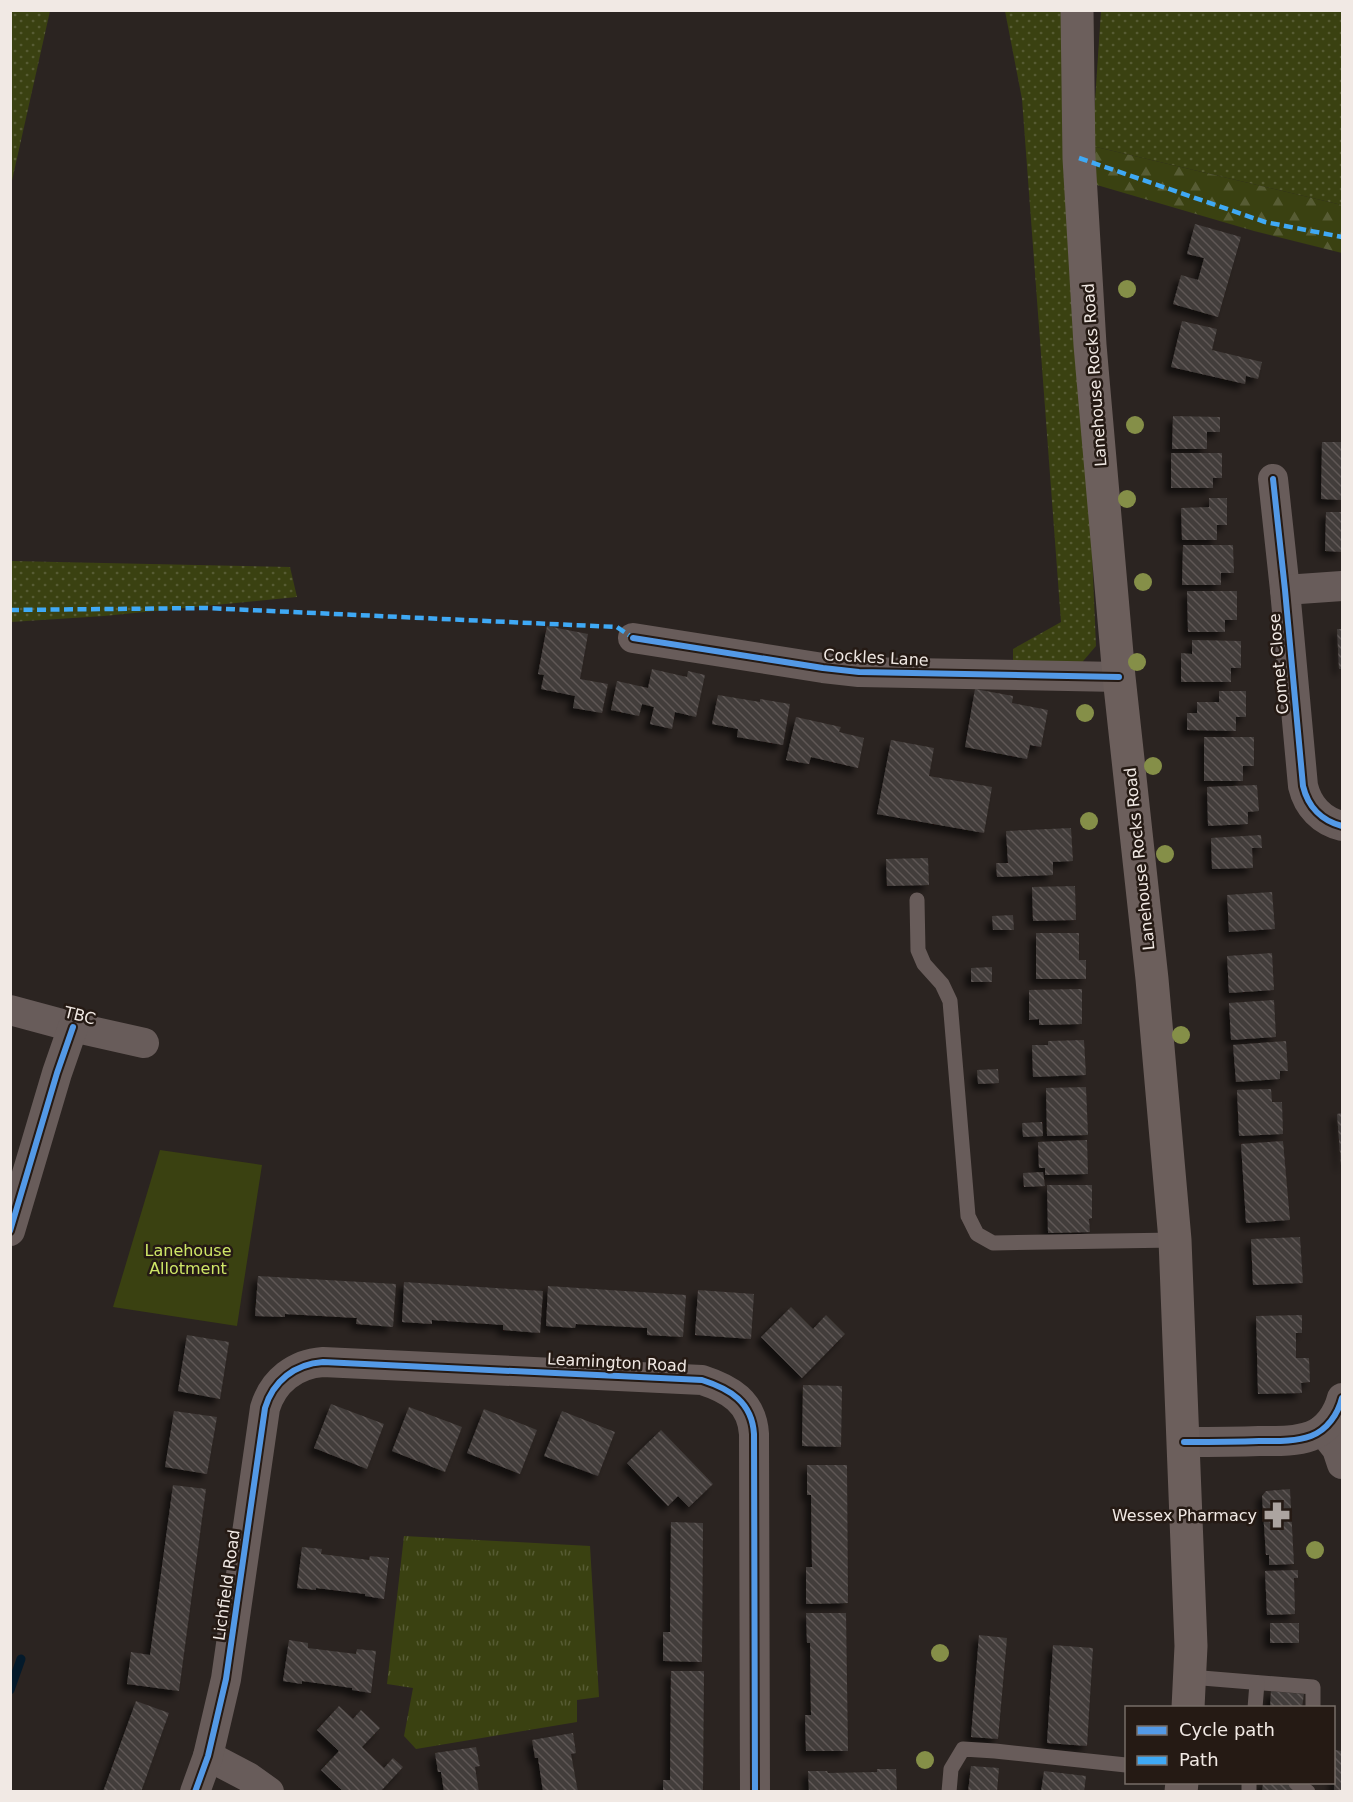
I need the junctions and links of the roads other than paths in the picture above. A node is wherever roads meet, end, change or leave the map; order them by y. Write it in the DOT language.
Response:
graph roads {
  1 [pos="1077,10"];
  2 [pos="1273,479"];
  3 [pos="1342,586"];
  4 [pos="1285,590"];
  5 [pos="633,638"];
  6 [pos="1119,677"];
  7 [pos="1342,826"];
  8 [pos="917,900"];
  9 [pos="10,1010"];
  10 [pos="73,1027"];
  11 [pos="144,1043"];
  12 [pos="10,1232"];
  13 [pos="1175,1240"];
  14 [pos="278,1383"];
  15 [pos="1342,1398"];
  16 [pos="1322,1430"];
  17 [pos="1184,1442"];
  18 [pos="1342,1464"];
  19 [pos="1257,1683"];
  20 [pos="1189,1692"];
  21 [pos="1258,1705"];
  22 [pos="1312,1706"];
  23 [pos="208,1756"];
  24 [pos="1125,1765"];
  25 [pos="195,1791"];
  26 [pos="269,1791"];
  27 [pos="754,1791"];
  28 [pos="949,1791"];
  1 -- 6 [label="main road, Lanehouse Rocks Road"];
  2 -- 4 [label="street, Comet Close"];
  3 -- 4 [label="street, Comet Close"];
  4 -- 7 [label="street, Comet Close"];
  5 -- 6 [label="street, Cockles Lane"];
  6 -- 13 [label="main road, Lanehouse Rocks Road"];
  8 -- 13 [label="lane"];
  9 -- 10 [label="street, TBC"];
  10 -- 11 [label="street, TBC"];
  10 -- 12 [label="street"];
  13 -- 17 [label="main road, Lanehouse Rocks Road"];
  14 -- 23 [label="street, Lichfield Road"];
  14 -- 27 [label="street, Leamington Road"];
  15 -- 16 [label="street"];
  16 -- 17 [label="street"];
  16 -- 18 [label="street"];
  17 -- 20 [label="main road, Lanehouse Rocks Road"];
  19 -- 20 [label="lane"];
  19 -- 21 [label="lane"];
  19 -- 22 [label="lane"];
  23 -- 25 [label="street, Lichfield Road"];
  23 -- 26 [label="street"];
  24 -- 28 [label="lane"];
}
